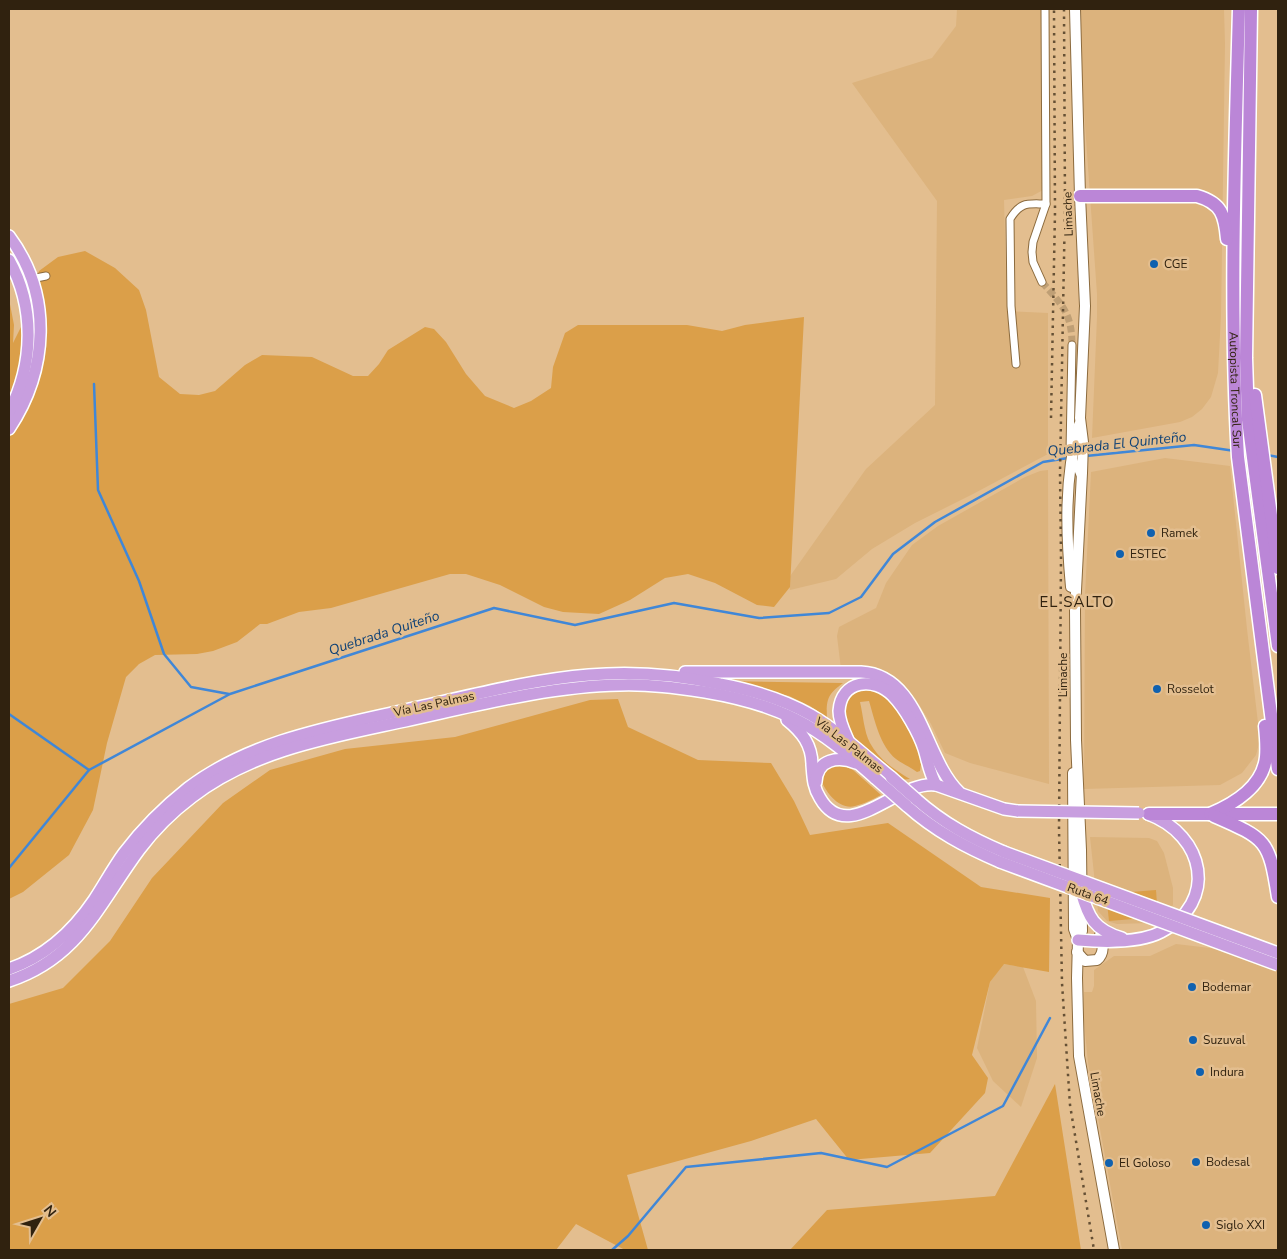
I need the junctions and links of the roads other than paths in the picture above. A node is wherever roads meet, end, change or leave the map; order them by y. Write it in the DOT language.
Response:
graph roads {
  1 [pos="1045,9"];
  2 [pos="1075,9"];
  3 [pos="1239,9"];
  4 [pos="1251,9"];
  5 [pos="1080,196"];
  6 [pos="1046,204"];
  7 [pos="9,236"];
  8 [pos="9,260"];
  9 [pos="1233,263"];
  10 [pos="46,276"];
  11 [pos="31,279"];
  12 [pos="1042,282"];
  13 [pos="1072,345"];
  14 [pos="1016,364"];
  15 [pos="9,412"];
  16 [pos="1247,422"];
  17 [pos="9,429"];
  18 [pos="1074,448"];
  19 [pos="1238,457"];
  20 [pos="1258,460"];
  21 [pos="1078,475"];
  22 [pos="1278,566"];
  23 [pos="1075,610"];
  24 [pos="1278,646"];
  25 [pos="651,674"];
  26 [pos="764,706"];
  27 [pos="1076,740"];
  28 [pos="848,742"];
  29 [pos="860,765"];
  30 [pos="928,767"];
  31 [pos="1278,769"];
  32 [pos="922,784"];
  33 [pos="936,785"];
  34 [pos="816,791"];
  35 [pos="959,792"];
  36 [pos="911,803"];
  37 [pos="1144,813"];
  38 [pos="1210,814"];
  39 [pos="1278,814"];
  40 [pos="1002,857"];
  41 [pos="1081,891"];
  42 [pos="1278,897"];
  43 [pos="1096,924"];
  44 [pos="1129,939"];
  45 [pos="1078,940"];
  46 [pos="1103,942"];
  47 [pos="1077,952"];
  48 [pos="1278,953"];
  49 [pos="1278,965"];
  50 [pos="9,969"];
  51 [pos="9,981"];
  52 [pos="1114,1250"];
  1 -- 6 [label="street, Limache"];
  2 -- 5 [label="main road, Limache"];
  3 -- 9 [label="highway, Autopista Troncal Sur"];
  4 -- 16 [label="highway, Autopista Troncal Sur"];
  5 -- 9 [label="highway"];
  5 -- 18 [label="main road, Limache"];
  6 -- 12 [label="street, Limache"];
  6 -- 14 [label="street"];
  7 -- 11 [label="highway"];
  8 -- 15 [label="highway"];
  9 -- 16 [label="highway, Autopista Troncal Sur"];
  10 -- 11 [label="street"];
  11 -- 17 [label="highway"];
  13 -- 18 [label="street, Limache"];
  16 -- 19 [label="highway, Autopista Troncal Sur"];
  16 -- 20 [label="highway"];
  18 -- 21 [label="main road, Limache"];
  18 -- 21 [label="main road, Limache"];
  19 -- 31 [label="highway, Autopista Troncal Sur"];
  19 -- 38 [label="highway"];
  20 -- 22 [label="highway"];
  20 -- 24 [label="highway, Autopista Troncal Sur"];
  21 -- 23 [label="main road, Limache"];
  21 -- 23 [label="main road, Limache"];
  23 -- 27 [label="main road, Limache"];
  25 -- 28 [label="highway, Vía Las Palmas"];
  25 -- 35 [label="highway"];
  25 -- 50 [label="highway, Vía Las Palmas"];
  26 -- 29 [label="highway, Vía Las Palmas"];
  26 -- 34 [label="highway"];
  26 -- 51 [label="highway, Vía Las Palmas"];
  27 -- 41 [label="main road, Limache"];
  27 -- 45 [label="main road, Limache"];
  28 -- 30 [label="highway"];
  28 -- 36 [label="highway, Vía Las Palmas, bridge"];
  29 -- 34 [label="highway"];
  29 -- 36 [label="highway, Vía Las Palmas, bridge"];
  30 -- 32 [label="highway"];
  30 -- 33 [label="highway"];
  32 -- 33 [label="highway"];
  32 -- 34 [label="highway"];
  33 -- 35 [label="highway"];
  35 -- 37 [label="highway, bridge"];
  36 -- 40 [label="highway, Ruta 64"];
  37 -- 38 [label="highway"];
  37 -- 44 [label="highway"];
  38 -- 39 [label="highway"];
  38 -- 42 [label="highway"];
  40 -- 48 [label="highway, Ruta 64, bridge"];
  40 -- 49 [label="highway, Ruta 64, bridge"];
  41 -- 43 [label="highway"];
  41 -- 45 [label="main road, Limache"];
  43 -- 44 [label="highway"];
  43 -- 46 [label="main road"];
  44 -- 46 [label="highway"];
  45 -- 46 [label="highway"];
  45 -- 47 [label="main road, Limache"];
  46 -- 47 [label="main road"];
  47 -- 52 [label="main road, Limache"];
}
